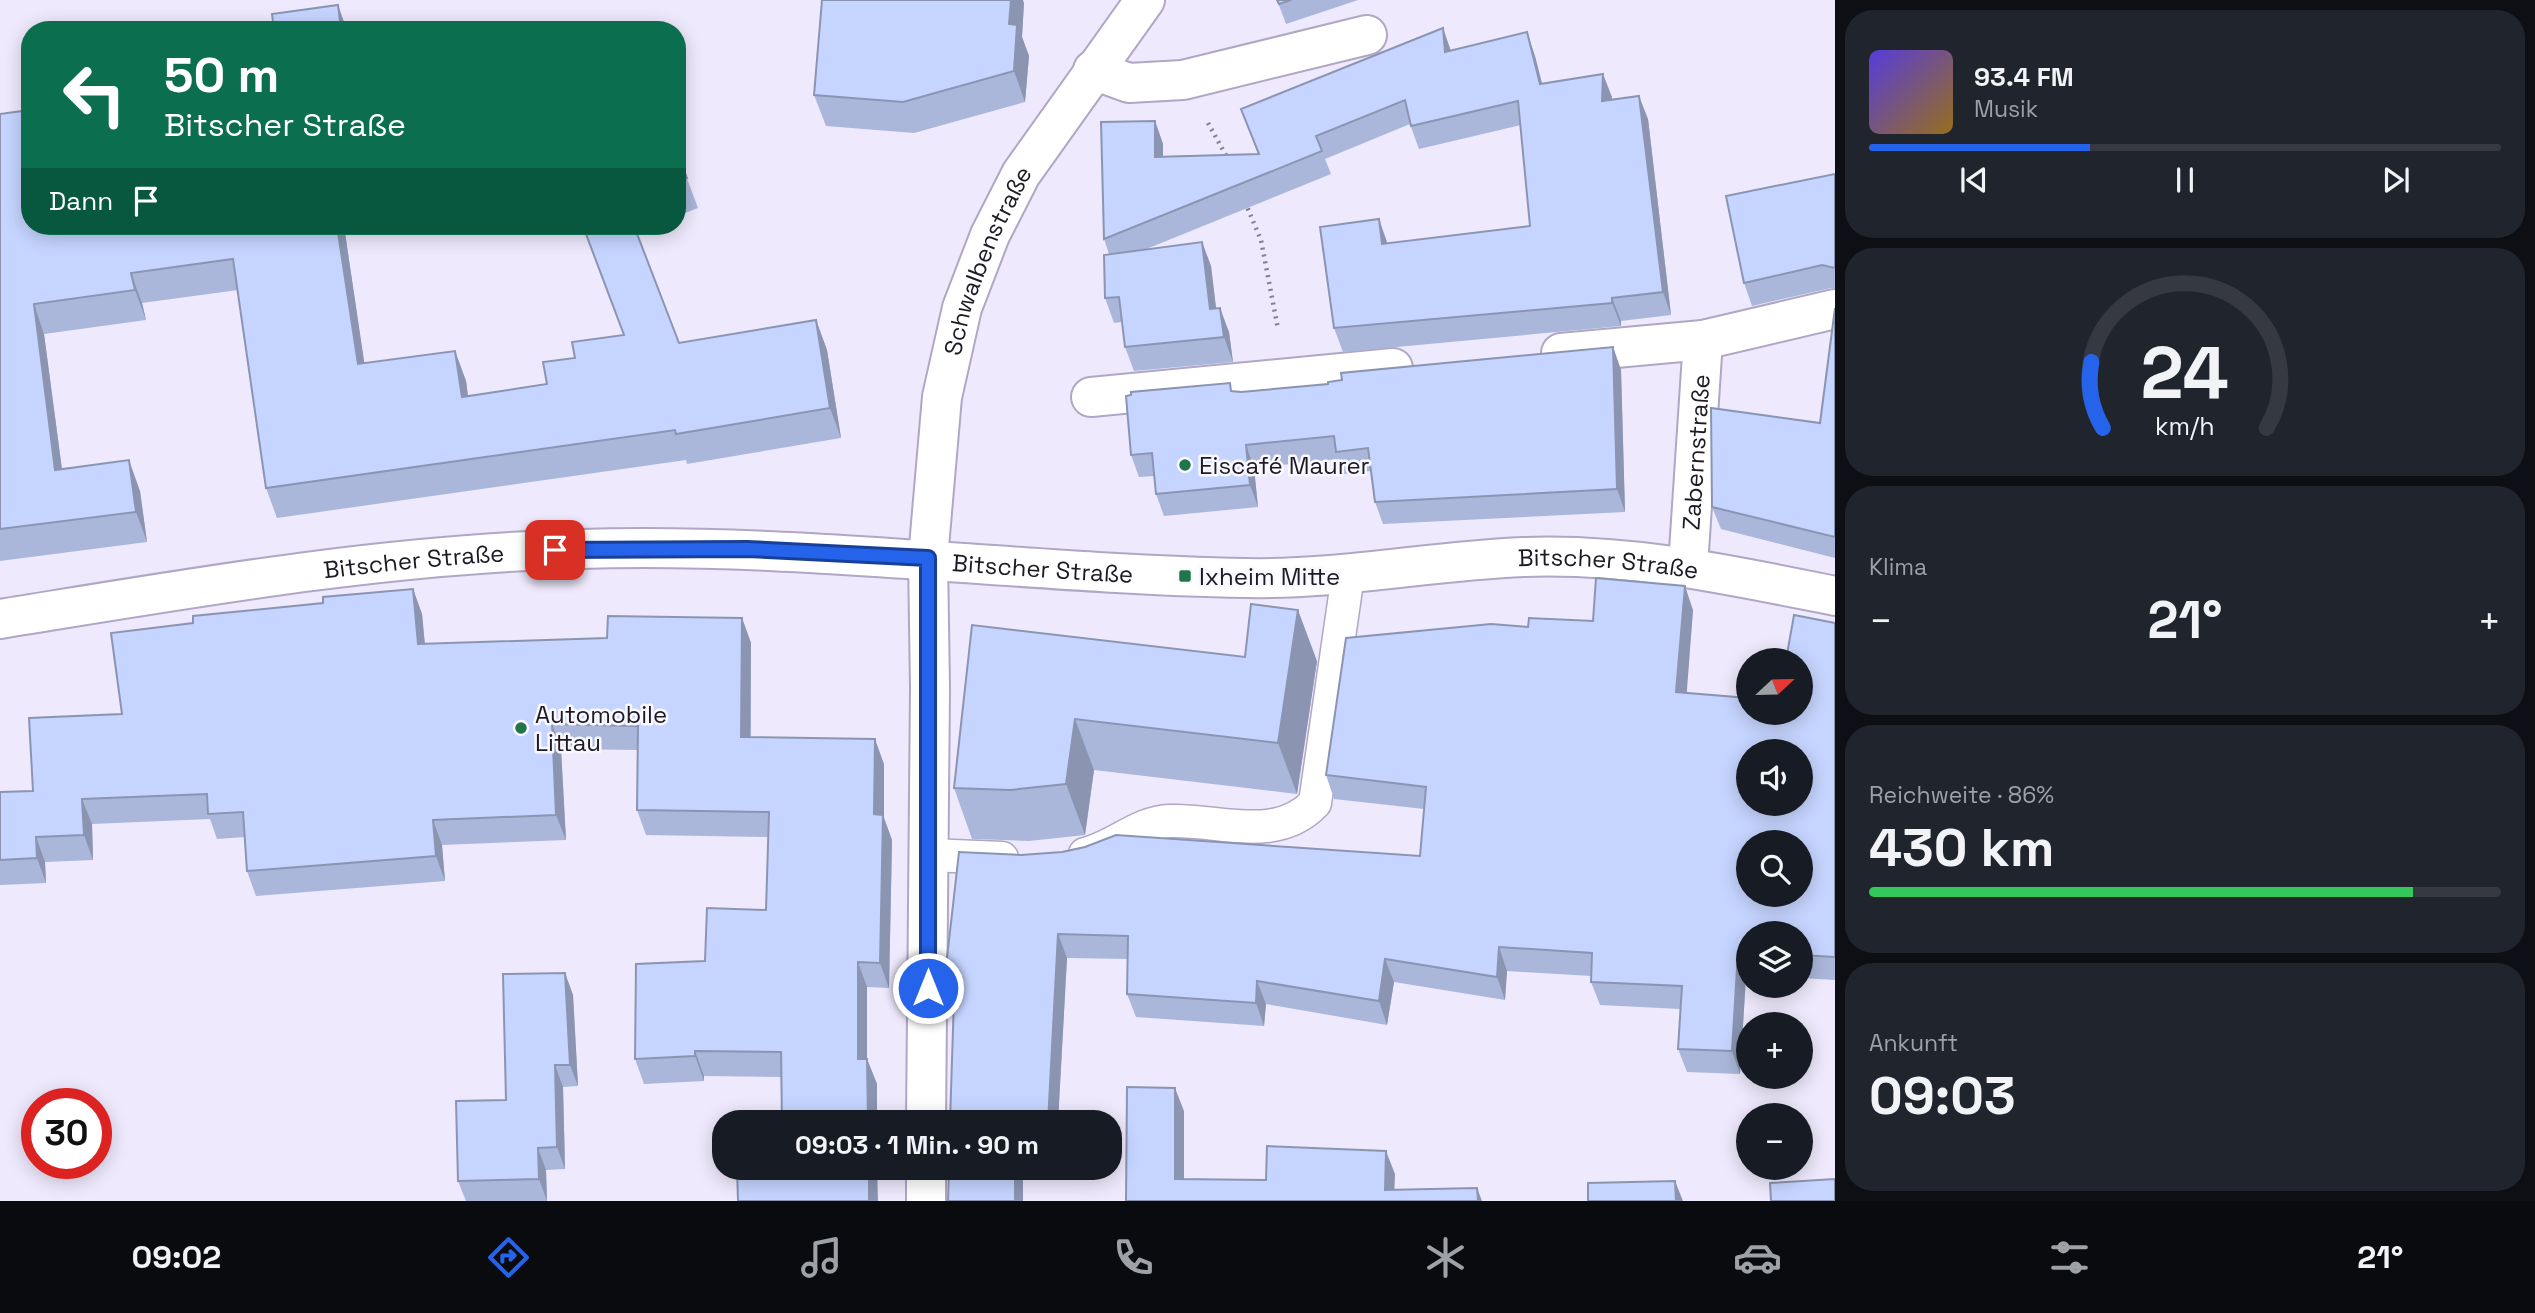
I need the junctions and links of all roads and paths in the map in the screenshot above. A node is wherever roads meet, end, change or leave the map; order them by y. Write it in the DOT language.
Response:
graph roads {
  1 [pos="1145,0"];
  2 [pos="1367,35"];
  3 [pos="1093,70"];
  4 [pos="1183,80"];
  5 [pos="1229,163"];
  6 [pos="1240,189"];
  7 [pos="1835,309"];
  8 [pos="1703,340"];
  9 [pos="1523,356"];
  10 [pos="1426,365"];
  11 [pos="1287,378"];
  12 [pos="1091,397"];
  13 [pos="928,558"];
  14 [pos="1688,566"];
  15 [pos="1348,575"];
  16 [pos="1835,596"];
  17 [pos="0,619"];
  18 [pos="929,855"];
  19 [pos="926,1110"];
  20 [pos="926,1180"];
  21 [pos="926,1201"];
  1 -- 3 [label="street, Schwalbenstraße"];
  2 -- 4 [label="street"];
  3 -- 4 [label="street"];
  3 -- 13 [label="street, Schwalbenstraße"];
  4 -- 5 [label="path"];
  6 -- 11 [label="path"];
  7 -- 8 [label="street, Zabernstraße"];
  8 -- 9 [label="street, Zabernstraße"];
  8 -- 14 [label="street, Zabernstraße"];
  10 -- 11 [label="street"];
  11 -- 12 [label="street"];
  13 -- 15 [label="street, Bitscher Straße"];
  13 -- 17 [label="street, Bitscher Straße"];
  13 -- 18 [label="street, Schwalbenstraße"];
  14 -- 15 [label="street, Bitscher Straße"];
  14 -- 16 [label="street, Bitscher Straße"];
  15 -- 18 [label="lane"];
  18 -- 19 [label="street, Schwalbenstraße"];
  20 -- 21 [label="street"];
}
